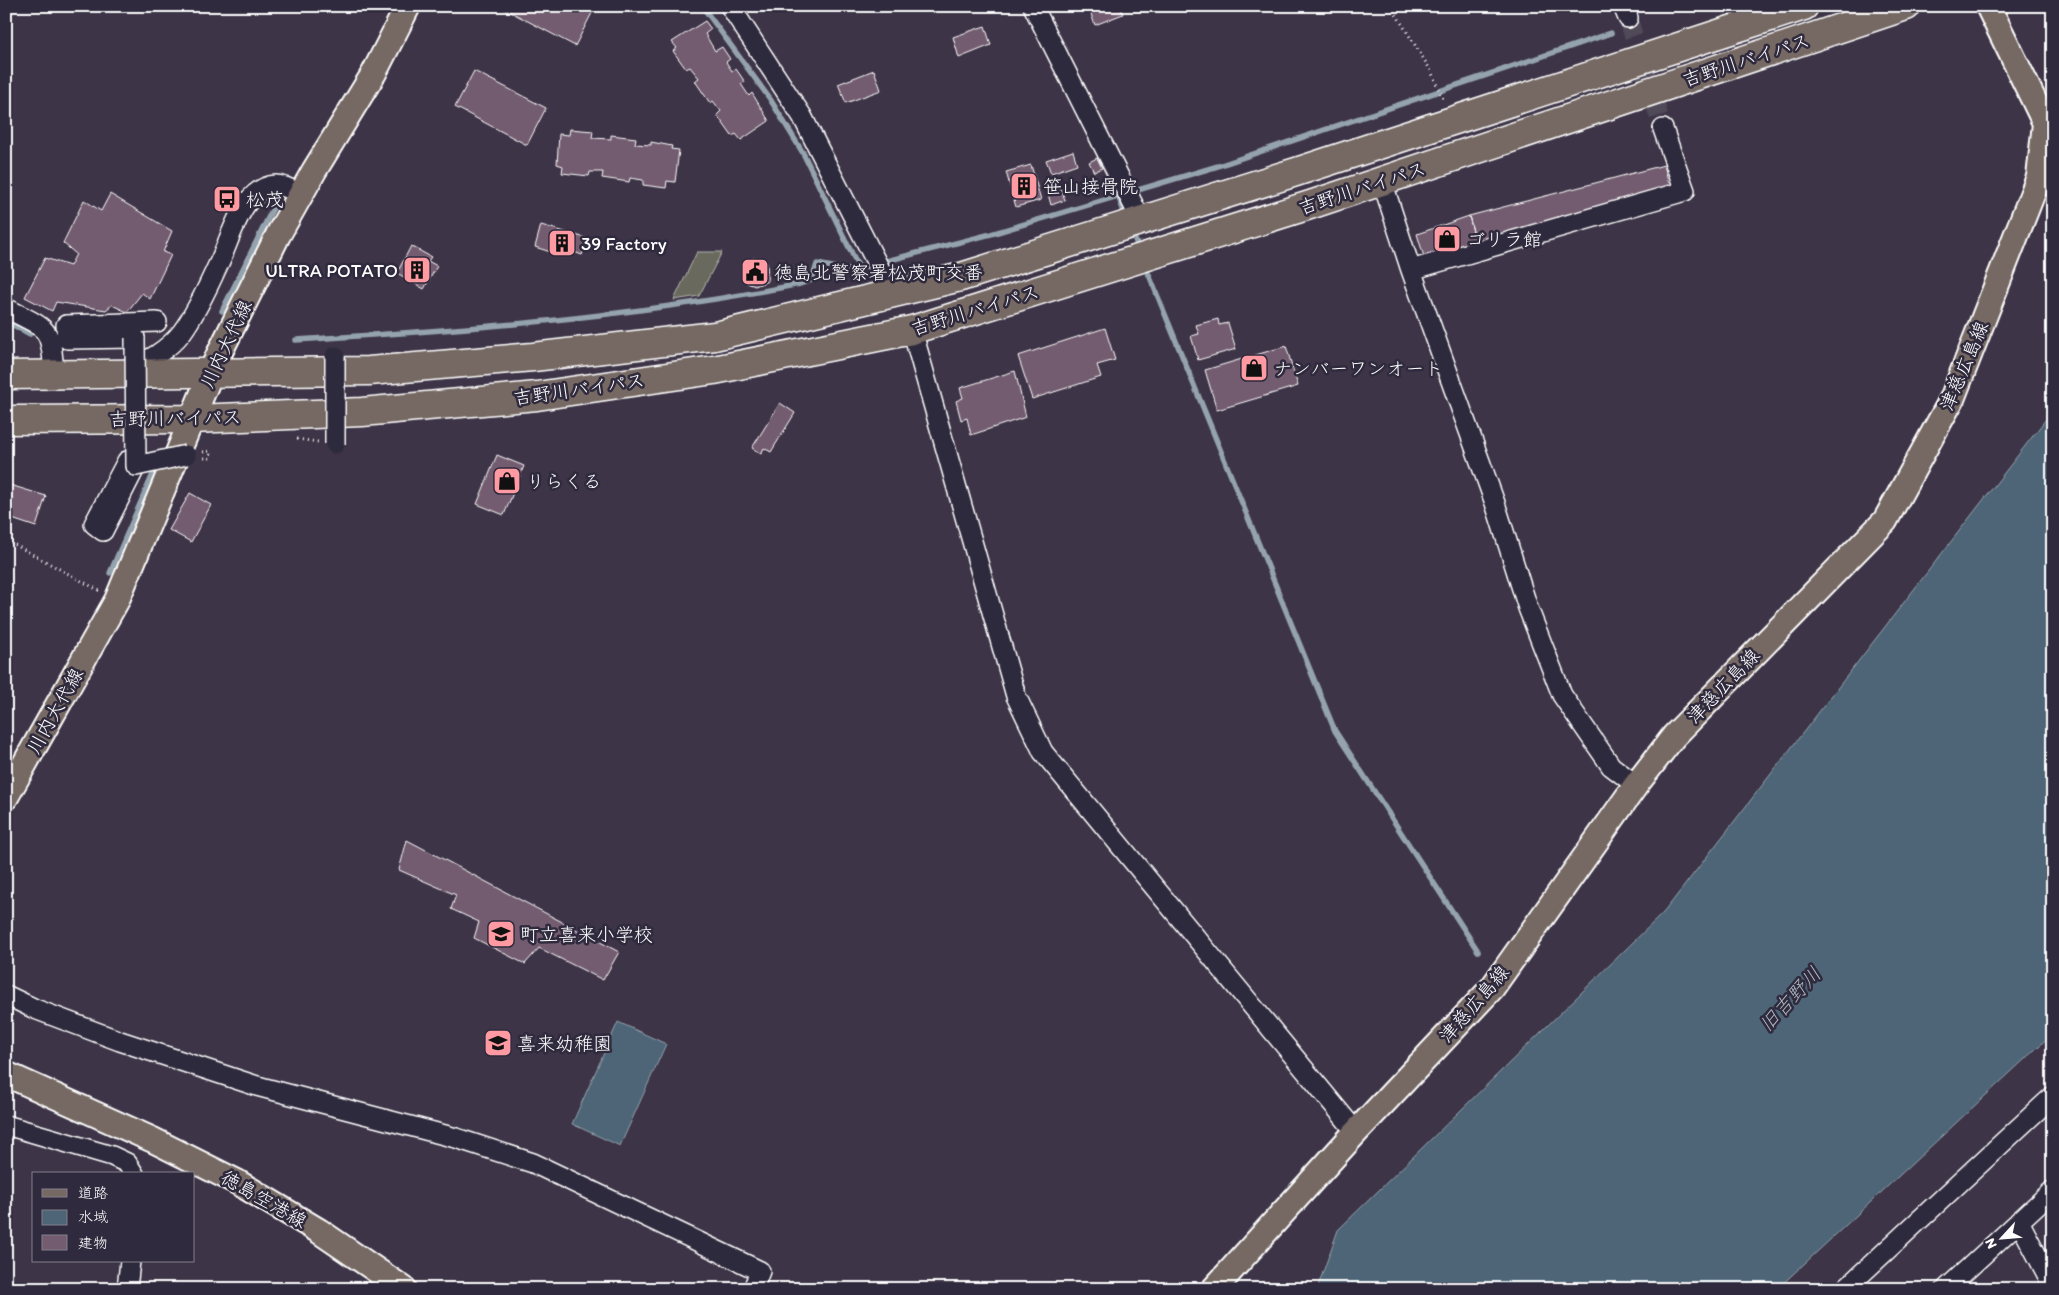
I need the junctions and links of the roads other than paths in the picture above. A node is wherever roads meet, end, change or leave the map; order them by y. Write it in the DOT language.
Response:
graph roads {
  1 [pos="408,6"];
  2 [pos="730,6"];
  3 [pos="1033,6"];
  4 [pos="1804,6"];
  5 [pos="1906,6"];
  6 [pos="1989,8"];
  7 [pos="1663,129"];
  8 [pos="1382,181"];
  9 [pos="301,195"];
  10 [pos="1141,220"];
  11 [pos="1411,270"];
  12 [pos="893,295"];
  13 [pos="6,308"];
  14 [pos="157,322"];
  15 [pos="912,330"];
  16 [pos="335,356"];
  17 [pos="210,374"];
  18 [pos="6,375"];
  19 [pos="54,375"];
  20 [pos="116,375"];
  21 [pos="193,418"];
  22 [pos="6,420"];
  23 [pos="335,444"];
  24 [pos="186,455"];
  25 [pos="1636,786"];
  26 [pos="6,797"];
  27 [pos="6,995"];
  28 [pos="6,1074"];
  29 [pos="2053,1096"];
  30 [pos="6,1125"];
  31 [pos="1356,1132"];
  32 [pos="133,1172"];
  33 [pos="2053,1190"];
  34 [pos="2019,1221"];
  35 [pos="130,1262"];
  36 [pos="2053,1286"];
  37 [pos="1949,1288"];
  38 [pos="126,1289"];
  39 [pos="404,1289"];
  40 [pos="753,1289"];
  41 [pos="1214,1289"];
  42 [pos="1845,1289"];
  1 -- 9 [label="main road, 川内大代線"];
  2 -- 12 [label="street"];
  3 -- 10 [label="street"];
  4 -- 10 [label="highway, 吉野川バイパス"];
  5 -- 8 [label="highway, 吉野川バイパス"];
  6 -- 25 [label="main road, 津慈広島線"];
  7 -- 11 [label="street"];
  8 -- 11 [label="street"];
  8 -- 15 [label="highway, 吉野川バイパス"];
  9 -- 17 [label="main road, 川内大代線"];
  9 -- 20 [label="street"];
  10 -- 12 [label="highway, 吉野川バイパス"];
  11 -- 25 [label="street"];
  12 -- 17 [label="highway, 吉野川バイパス"];
  13 -- 19 [label="street"];
  14 -- 24 [label="street, bridge"];
  15 -- 21 [label="highway, 吉野川バイパス"];
  15 -- 31 [label="street"];
  16 -- 23 [label="street, bridge"];
  17 -- 20 [label="highway, 吉野川バイパス"];
  17 -- 21 [label="main road, 川内大代線"];
  18 -- 19 [label="highway, 吉野川バイパス"];
  19 -- 20 [label="highway, 吉野川バイパス"];
  21 -- 22 [label="highway, 吉野川バイパス"];
  21 -- 26 [label="main road, 川内大代線"];
  25 -- 31 [label="main road, 津慈広島線"];
  27 -- 40 [label="street"];
  28 -- 39 [label="main road, 徳島空港線"];
  29 -- 42 [label="street"];
  30 -- 32 [label="street"];
  31 -- 41 [label="main road, 津慈広島線"];
  33 -- 34 [label="street"];
  34 -- 36 [label="street"];
  34 -- 37 [label="street"];
  35 -- 38 [label="street"];
}
